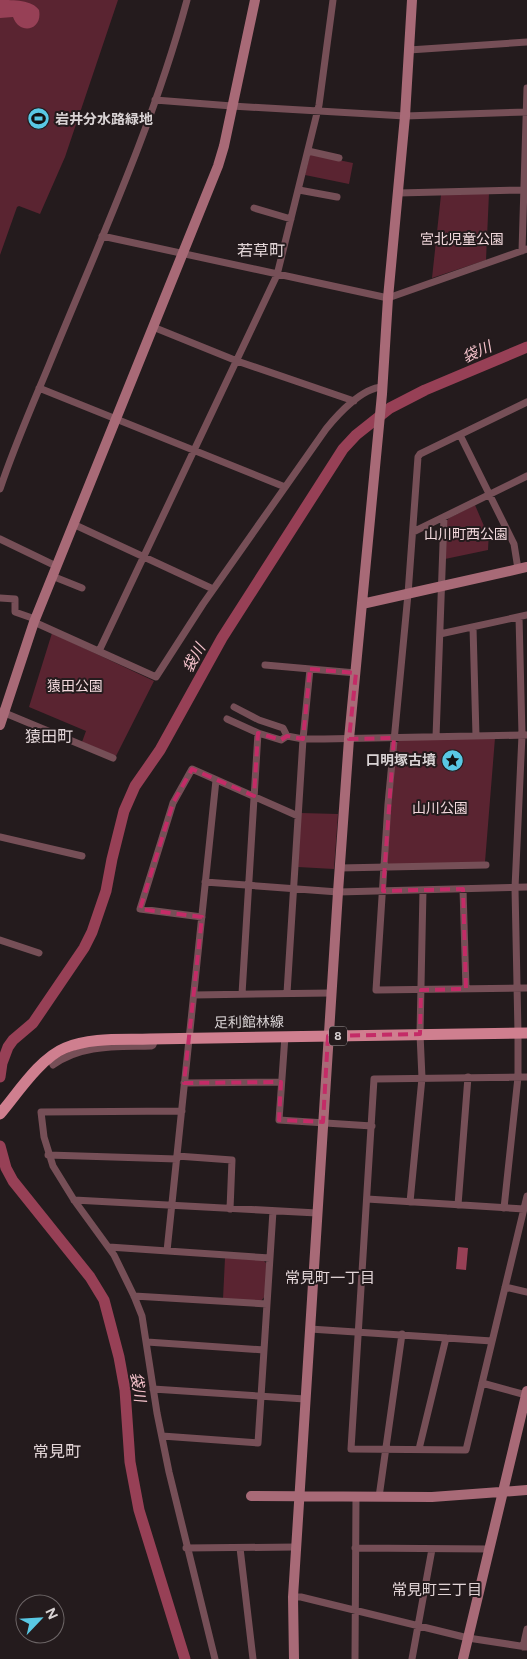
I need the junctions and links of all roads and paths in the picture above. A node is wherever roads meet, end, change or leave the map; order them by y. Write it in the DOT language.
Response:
graph roads {
  1 [pos="187,0"];
  2 [pos="255,0"];
  3 [pos="333,0"];
  4 [pos="412,0"];
  5 [pos="527,42"];
  6 [pos="409,50"];
  7 [pos="527,88"];
  8 [pos="155,100"];
  9 [pos="232,106"];
  10 [pos="318,111"];
  11 [pos="526,112"];
  12 [pos="405,116"];
  13 [pos="308,151"];
  14 [pos="339,158"];
  15 [pos="299,190"];
  16 [pos="523,190"];
  17 [pos="398,193"];
  18 [pos="337,197"];
  19 [pos="254,208"];
  20 [pos="291,219"];
  21 [pos="102,236"];
  22 [pos="524,250"];
  23 [pos="183,255"];
  24 [pos="277,275"];
  25 [pos="388,298"];
  26 [pos="153,327"];
  27 [pos="237,361"];
  28 [pos="39,388"];
  29 [pos="382,390"];
  30 [pos="354,401"];
  31 [pos="527,402"];
  32 [pos="116,420"];
  33 [pos="460,435"];
  34 [pos="194,450"];
  35 [pos="527,476"];
  36 [pos="285,487"];
  37 [pos="0,489"];
  38 [pos="489,495"];
  39 [pos="444,517"];
  40 [pos="73,524"];
  41 [pos="413,532"];
  42 [pos="0,539"];
  43 [pos="144,556"];
  44 [pos="56,566"];
  45 [pos="522,568"];
  46 [pos="52,576"];
  47 [pos="442,586"];
  48 [pos="82,588"];
  49 [pos="213,589"];
  50 [pos="408,594"];
  51 [pos="0,598"];
  52 [pos="362,604"];
  53 [pos="527,615"];
  54 [pos="519,617"];
  55 [pos="34,621"];
  56 [pos="473,627"];
  57 [pos="440,634"];
  58 [pos="99,651"];
  59 [pos="265,665"];
  60 [pos="310,669"];
  61 [pos="356,673"];
  62 [pos="234,707"];
  63 [pos="2,711"];
  64 [pos="227,719"];
  65 [pos="0,725"];
  66 [pos="258,732"];
  67 [pos="525,735"];
  68 [pos="287,736"];
  69 [pos="476,736"];
  70 [pos="436,737"];
  71 [pos="303,738"];
  72 [pos="394,738"];
  73 [pos="349,739"];
  74 [pos="112,758"];
  75 [pos="216,780"];
  76 [pos="254,796"];
  77 [pos="298,816"];
  78 [pos="0,837"];
  79 [pos="82,856"];
  80 [pos="486,865"];
  81 [pos="384,867"];
  82 [pos="339,868"];
  83 [pos="205,882"];
  84 [pos="249,885"];
  85 [pos="527,887"];
  86 [pos="294,888"];
  87 [pos="515,888"];
  88 [pos="463,889"];
  89 [pos="423,890"];
  90 [pos="383,891"];
  91 [pos="338,892"];
  92 [pos="202,916"];
  93 [pos="0,940"];
  94 [pos="39,952"];
  95 [pos="517,988"];
  96 [pos="527,988"];
  97 [pos="466,989"];
  98 [pos="421,990"];
  99 [pos="287,993"];
  100 [pos="331,993"];
  101 [pos="242,994"];
  102 [pos="194,995"];
  103 [pos="523,1033"];
  104 [pos="420,1034"];
  105 [pos="284,1036"];
  106 [pos="328,1036"];
  107 [pos="155,1038"];
  108 [pos="190,1038"];
  109 [pos="53,1066"];
  110 [pos="468,1077"];
  111 [pos="518,1077"];
  112 [pos="527,1077"];
  113 [pos="422,1078"];
  114 [pos="281,1082"];
  115 [pos="184,1084"];
  116 [pos="182,1111"];
  117 [pos="0,1114"];
  118 [pos="322,1122"];
  119 [pos="372,1126"];
  120 [pos="48,1155"];
  121 [pos="177,1158"];
  122 [pos="527,1196"];
  123 [pos="367,1199"];
  124 [pos="74,1200"];
  125 [pos="410,1202"];
  126 [pos="458,1205"];
  127 [pos="172,1206"];
  128 [pos="504,1208"];
  129 [pos="230,1209"];
  130 [pos="524,1209"];
  131 [pos="273,1211"];
  132 [pos="317,1214"];
  133 [pos="109,1247"];
  134 [pos="167,1251"];
  135 [pos="270,1258"];
  136 [pos="505,1288"];
  137 [pos="527,1292"];
  138 [pos="134,1296"];
  139 [pos="267,1304"];
  140 [pos="310,1329"];
  141 [pos="359,1332"];
  142 [pos="402,1334"];
  143 [pos="446,1338"];
  144 [pos="492,1341"];
  145 [pos="147,1342"];
  146 [pos="264,1350"];
  147 [pos="482,1383"];
  148 [pos="153,1389"];
  149 [pos="527,1393"];
  150 [pos="261,1396"];
  151 [pos="306,1399"];
  152 [pos="162,1436"];
  153 [pos="386,1449"];
  154 [pos="419,1450"];
  155 [pos="527,1490"];
  156 [pos="503,1492"];
  157 [pos="251,1496"];
  158 [pos="356,1496"];
  159 [pos="300,1497"];
  160 [pos="379,1497"];
  161 [pos="296,1547"];
  162 [pos="186,1548"];
  163 [pos="240,1548"];
  164 [pos="356,1548"];
  165 [pos="432,1548"];
  166 [pos="489,1549"];
  167 [pos="293,1597"];
  168 [pos="355,1612"];
  169 [pos="418,1626"];
  170 [pos="527,1630"];
  171 [pos="468,1638"];
  172 [pos="525,1647"];
  173 [pos="215,1659"];
  174 [pos="253,1659"];
  175 [pos="294,1659"];
  176 [pos="355,1659"];
  177 [pos="412,1659"];
  178 [pos="463,1659"];
  1 -- 8 [label="street"];
  2 -- 9 [label="street"];
  3 -- 10 [label="street"];
  4 -- 6 [label="street"];
  5 -- 6 [label="street"];
  6 -- 12 [label="street"];
  7 -- 11 [label="street"];
  8 -- 9 [label="street"];
  8 -- 21 [label="street"];
  9 -- 10 [label="street"];
  9 -- 23 [label="street"];
  10 -- 12 [label="street"];
  10 -- 13 [label="street"];
  11 -- 12 [label="street"];
  11 -- 16 [label="street"];
  12 -- 17 [label="street"];
  13 -- 14 [label="street"];
  13 -- 15 [label="street"];
  15 -- 18 [label="street"];
  15 -- 20 [label="street"];
  16 -- 17 [label="street"];
  16 -- 22 [label="street"];
  17 -- 25 [label="street"];
  19 -- 20 [label="street"];
  20 -- 24 [label="street"];
  21 -- 23 [label="street"];
  21 -- 28 [label="street"];
  22 -- 25 [label="street"];
  23 -- 24 [label="street"];
  23 -- 26 [label="street"];
  24 -- 25 [label="street"];
  24 -- 27 [label="street"];
  25 -- 29 [label="street"];
  26 -- 27 [label="street"];
  26 -- 32 [label="street"];
  27 -- 30 [label="street"];
  27 -- 34 [label="street"];
  28 -- 32 [label="street"];
  28 -- 37 [label="street"];
  29 -- 30 [label="street"];
  29 -- 52 [label="street"];
  30 -- 36 [label="street"];
  31 -- 33 [label="street"];
  32 -- 34 [label="street"];
  32 -- 40 [label="street"];
  33 -- 38 [label="street"];
  33 -- 41 [label="street"];
  34 -- 36 [label="street"];
  34 -- 43 [label="street"];
  35 -- 38 [label="street"];
  36 -- 49 [label="street"];
  38 -- 39 [label="street"];
  38 -- 45 [label="street"];
  39 -- 41 [label="street"];
  39 -- 47 [label="street"];
  40 -- 43 [label="street"];
  40 -- 44 [label="street"];
  41 -- 50 [label="street"];
  42 -- 44 [label="street"];
  43 -- 49 [label="street"];
  43 -- 58 [label="street"];
  44 -- 46 [label="street"];
  45 -- 47 [label="street"];
  46 -- 48 [label="street"];
  46 -- 55 [label="street"];
  47 -- 50 [label="street"];
  47 -- 57 [label="street"];
  49 -- 58 [label="street"];
  50 -- 52 [label="street"];
  50 -- 72 [label="street"];
  51 -- 55 [label="street"];
  52 -- 61 [label="street"];
  53 -- 54 [label="street"];
  54 -- 56 [label="street"];
  54 -- 67 [label="street"];
  55 -- 58 [label="street"];
  55 -- 63 [label="street"];
  56 -- 57 [label="street"];
  56 -- 69 [label="street"];
  57 -- 70 [label="street"];
  59 -- 60 [label="street"];
  60 -- 61 [label="street"];
  60 -- 71 [label="street"];
  61 -- 73 [label="street"];
  62 -- 68 [label="street"];
  63 -- 65 [label="street"];
  63 -- 74 [label="street"];
  64 -- 66 [label="street"];
  66 -- 68 [label="street"];
  66 -- 76 [label="street"];
  67 -- 69 [label="street"];
  67 -- 87 [label="street"];
  68 -- 71 [label="street"];
  69 -- 70 [label="street"];
  70 -- 72 [label="street"];
  71 -- 73 [label="street"];
  71 -- 77 [label="street"];
  72 -- 73 [label="street"];
  72 -- 81 [label="street"];
  73 -- 82 [label="street"];
  75 -- 76 [label="street"];
  75 -- 83 [label="street"];
  75 -- 92 [label="street"];
  76 -- 77 [label="street"];
  76 -- 84 [label="street"];
  77 -- 86 [label="street"];
  78 -- 79 [label="street"];
  80 -- 81 [label="street"];
  81 -- 82 [label="street"];
  81 -- 90 [label="street"];
  82 -- 91 [label="street"];
  83 -- 84 [label="street"];
  83 -- 92 [label="street"];
  84 -- 86 [label="street"];
  84 -- 101 [label="street"];
  85 -- 87 [label="street"];
  86 -- 91 [label="street"];
  86 -- 99 [label="street"];
  87 -- 88 [label="street"];
  87 -- 95 [label="street"];
  88 -- 89 [label="street"];
  88 -- 97 [label="street"];
  89 -- 90 [label="street"];
  89 -- 98 [label="street"];
  90 -- 91 [label="street"];
  90 -- 98 [label="street"];
  91 -- 100 [label="street"];
  92 -- 102 [label="street"];
  93 -- 94 [label="street"];
  95 -- 96 [label="street"];
  95 -- 97 [label="street"];
  95 -- 103 [label="street"];
  97 -- 98 [label="street"];
  98 -- 104 [label="street"];
  99 -- 100 [label="street"];
  99 -- 101 [label="street"];
  100 -- 106 [label="street"];
  101 -- 102 [label="street"];
  102 -- 108 [label="street"];
  103 -- 104 [label="main road, 足利館林線 / 8"];
  103 -- 111 [label="street"];
  104 -- 106 [label="main road, 足利館林線 / 8"];
  104 -- 113 [label="street"];
  105 -- 106 [label="main road, 足利館林線 / 8"];
  105 -- 108 [label="main road, 足利館林線 / 8"];
  105 -- 114 [label="street"];
  106 -- 118 [label="street"];
  107 -- 108 [label="main road, 足利館林線 / 8"];
  107 -- 109 [label="street"];
  107 -- 117 [label="main road, 足利館林線 / 8"];
  108 -- 115 [label="street"];
  110 -- 111 [label="street"];
  110 -- 113 [label="street"];
  110 -- 126 [label="street"];
  111 -- 112 [label="street"];
  111 -- 128 [label="street"];
  113 -- 119 [label="street"];
  113 -- 125 [label="street"];
  114 -- 115 [label="street"];
  114 -- 118 [label="street"];
  115 -- 116 [label="street"];
  116 -- 120 [label="street"];
  116 -- 121 [label="street"];
  118 -- 119 [label="street"];
  118 -- 132 [label="street"];
  119 -- 123 [label="street"];
  120 -- 121 [label="street"];
  120 -- 124 [label="street"];
  121 -- 127 [label="street"];
  121 -- 129 [label="street"];
  122 -- 130 [label="street"];
  123 -- 125 [label="street"];
  123 -- 141 [label="street"];
  124 -- 127 [label="street"];
  124 -- 133 [label="street"];
  125 -- 126 [label="street"];
  126 -- 128 [label="street"];
  127 -- 129 [label="street"];
  127 -- 134 [label="street"];
  128 -- 130 [label="street"];
  129 -- 131 [label="street"];
  130 -- 136 [label="street"];
  131 -- 132 [label="street"];
  131 -- 135 [label="street"];
  132 -- 140 [label="street"];
  133 -- 134 [label="street"];
  133 -- 138 [label="street"];
  134 -- 135 [label="street"];
  135 -- 139 [label="street"];
  136 -- 137 [label="street"];
  136 -- 144 [label="street"];
  138 -- 139 [label="street"];
  138 -- 145 [label="street"];
  139 -- 146 [label="street"];
  140 -- 141 [label="street"];
  140 -- 151 [label="street"];
  141 -- 142 [label="street"];
  141 -- 153 [label="street"];
  142 -- 143 [label="street"];
  142 -- 153 [label="street"];
  143 -- 144 [label="street"];
  143 -- 154 [label="street"];
  144 -- 147 [label="street"];
  145 -- 146 [label="street"];
  145 -- 148 [label="street"];
  146 -- 150 [label="street"];
  147 -- 149 [label="street"];
  147 -- 154 [label="street"];
  148 -- 150 [label="street"];
  148 -- 152 [label="street"];
  149 -- 156 [label="street"];
  150 -- 151 [label="street"];
  150 -- 152 [label="street"];
  151 -- 159 [label="street"];
  152 -- 162 [label="street"];
  153 -- 154 [label="street"];
  153 -- 160 [label="street"];
  155 -- 156 [label="street"];
  156 -- 160 [label="street"];
  156 -- 166 [label="street"];
  157 -- 159 [label="street"];
  158 -- 159 [label="street"];
  158 -- 160 [label="street"];
  158 -- 164 [label="street"];
  159 -- 161 [label="street"];
  161 -- 163 [label="street"];
  161 -- 167 [label="street"];
  162 -- 163 [label="street"];
  162 -- 173 [label="street"];
  163 -- 174 [label="street"];
  164 -- 165 [label="street"];
  164 -- 168 [label="street"];
  165 -- 166 [label="street"];
  165 -- 169 [label="street"];
  166 -- 171 [label="street"];
  167 -- 168 [label="street"];
  167 -- 175 [label="street"];
  168 -- 169 [label="street"];
  168 -- 176 [label="street"];
  169 -- 171 [label="street"];
  169 -- 177 [label="street"];
  170 -- 172 [label="street"];
  171 -- 172 [label="street"];
  171 -- 178 [label="street"];
}
